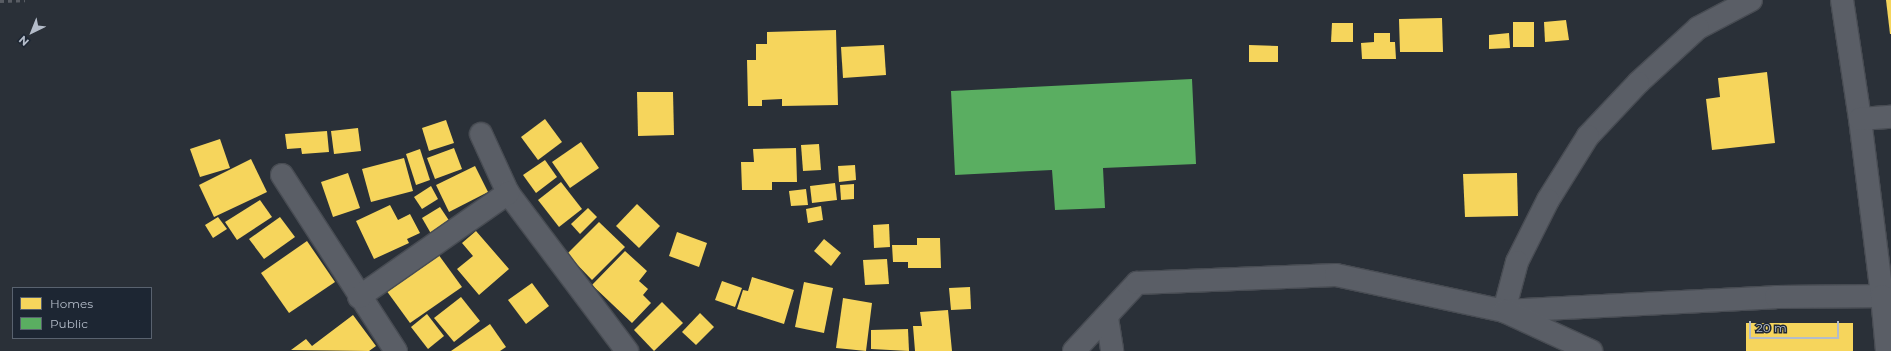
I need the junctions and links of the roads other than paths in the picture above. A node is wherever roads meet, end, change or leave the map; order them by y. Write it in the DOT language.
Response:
graph roads {
  1 [pos="1751,0"];
  2 [pos="1842,0"];
  3 [pos="1891,117"];
  4 [pos="1860,119"];
  5 [pos="481,134"];
  6 [pos="282,174"];
  7 [pos="508,193"];
  8 [pos="1887,296"];
  9 [pos="359,297"];
  10 [pos="1504,311"];
  11 [pos="1107,318"];
  12 [pos="396,351"];
  13 [pos="626,351"];
  14 [pos="1074,351"];
  15 [pos="1112,351"];
  16 [pos="1590,351"];
  17 [pos="1887,351"];
  1 -- 10 [label="street"];
  2 -- 4 [label="street"];
  3 -- 4 [label="street"];
  4 -- 8 [label="street"];
  5 -- 7 [label="street"];
  6 -- 9 [label="street"];
  7 -- 9 [label="street"];
  7 -- 13 [label="street"];
  8 -- 10 [label="street"];
  8 -- 17 [label="street"];
  9 -- 12 [label="street"];
  10 -- 11 [label="street"];
  10 -- 16 [label="street"];
  11 -- 14 [label="street"];
  11 -- 15 [label="street"];
}
